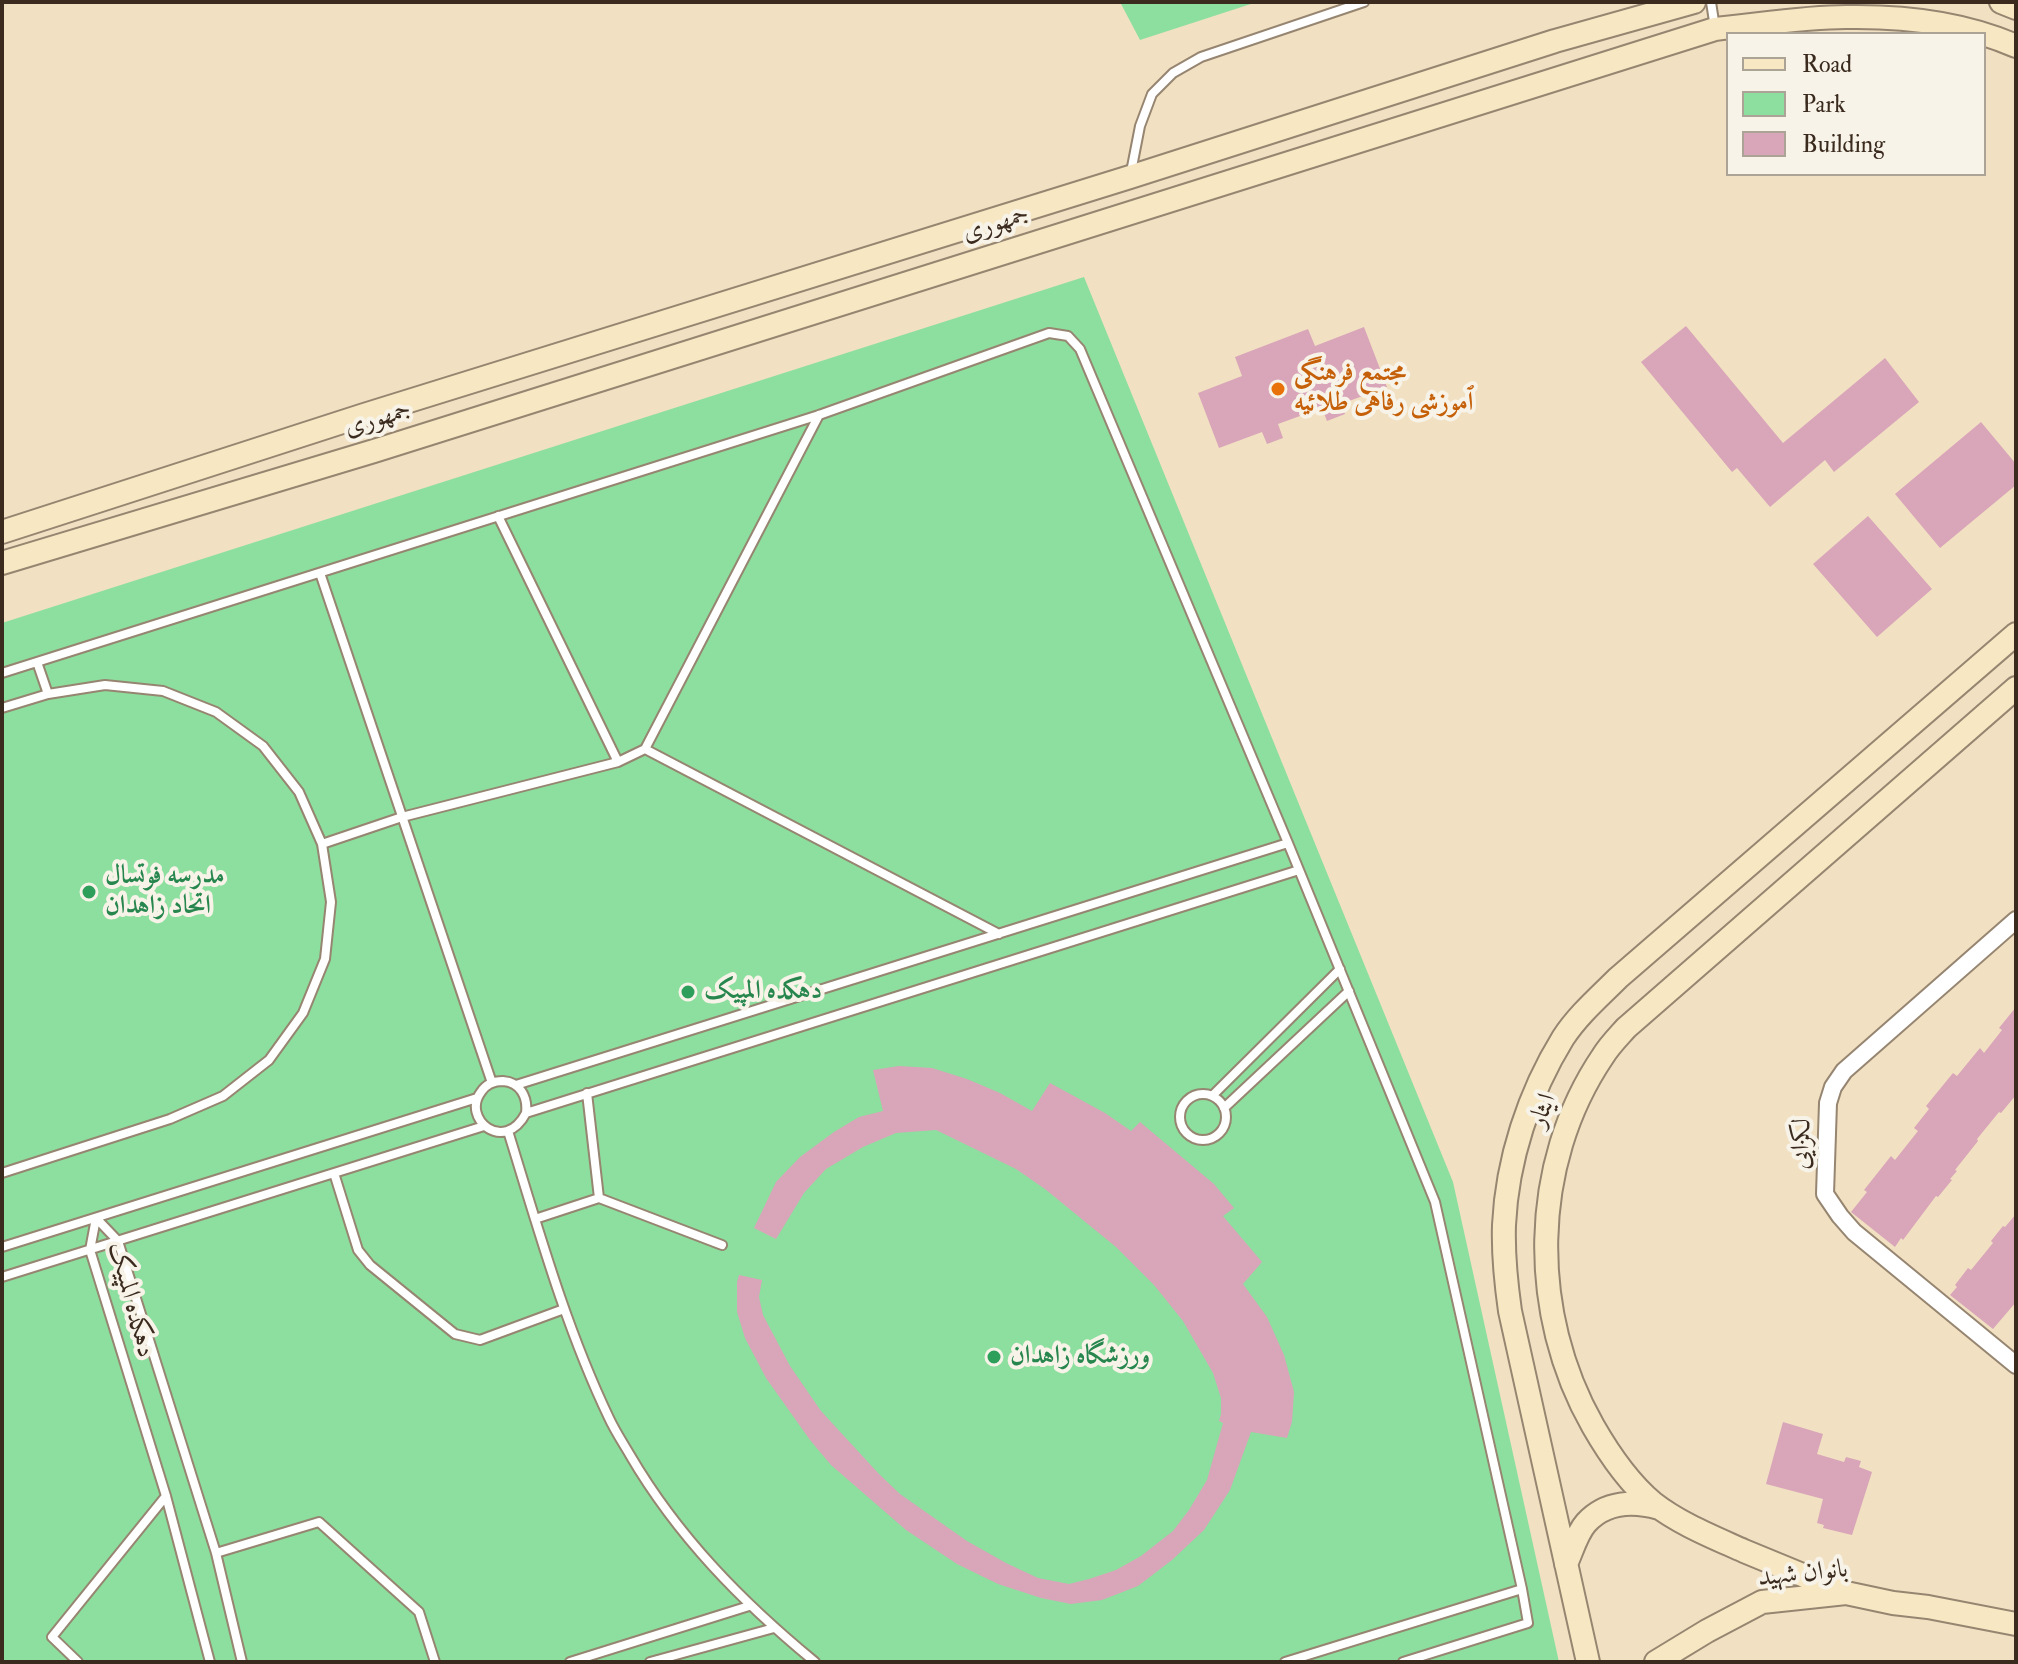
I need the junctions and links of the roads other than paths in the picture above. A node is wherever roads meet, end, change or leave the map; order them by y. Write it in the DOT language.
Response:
graph roads {
  1 [pos="1364,2"];
  2 [pos="1694,2"];
  3 [pos="1711,2"];
  4 [pos="2001,2"];
  5 [pos="1346,5"];
  6 [pos="2016,8"];
  7 [pos="1715,29"];
  8 [pos="1974,32"];
  9 [pos="1986,35"];
  10 [pos="2016,46"];
  11 [pos="1130,177"];
  12 [pos="364,415"];
  13 [pos="819,415"];
  14 [pos="374,451"];
  15 [pos="498,516"];
  16 [pos="2,532"];
  17 [pos="2,563"];
  18 [pos="320,573"];
  19 [pos="2016,634"];
  20 [pos="37,662"];
  21 [pos="2,673"];
  22 [pos="2016,688"];
  23 [pos="48,694"];
  24 [pos="2,708"];
  25 [pos="645,749"];
  26 [pos="618,762"];
  27 [pos="402,817"];
  28 [pos="1288,843"];
  29 [pos="322,844"];
  30 [pos="1299,870"];
  31 [pos="2016,920"];
  32 [pos="999,934"];
  33 [pos="1340,969"];
  34 [pos="1349,991"];
  35 [pos="492,1083"];
  36 [pos="516,1085"];
  37 [pos="587,1093"];
  38 [pos="1212,1096"];
  39 [pos="477,1098"];
  40 [pos="1224,1108"];
  41 [pos="526,1113"];
  42 [pos="484,1126"];
  43 [pos="508,1131"];
  44 [pos="2,1173"];
  45 [pos="334,1173"];
  46 [pos="599,1198"];
  47 [pos="96,1218"];
  48 [pos="535,1219"];
  49 [pos="118,1241"];
  50 [pos="722,1245"];
  51 [pos="2,1247"];
  52 [pos="90,1250"];
  53 [pos="2,1277"];
  54 [pos="564,1309"];
  55 [pos="2016,1365"];
  56 [pos="166,1496"];
  57 [pos="1661,1508"];
  58 [pos="216,1553"];
  59 [pos="1566,1564"];
  60 [pos="1522,1589"];
  61 [pos="1846,1593"];
  62 [pos="749,1606"];
  63 [pos="2016,1624"];
  64 [pos="774,1628"];
  65 [pos="78,1662"];
  66 [pos="210,1662"];
  67 [pos="242,1662"];
  68 [pos="435,1662"];
  69 [pos="570,1662"];
  70 [pos="650,1662"];
  71 [pos="815,1662"];
  72 [pos="1285,1662"];
  73 [pos="1403,1662"];
  74 [pos="1588,1662"];
  75 [pos="1656,1662"];
  1 -- 5 [label="lane"];
  2 -- 11 [label="main road, جمهوری"];
  3 -- 7 [label="lane"];
  4 -- 6 [label="main road"];
  5 -- 11 [label="lane"];
  7 -- 8 [label="main road, جمهوری"];
  7 -- 14 [label="main road, جمهوری"];
  9 -- 10 [label="main road, جمهوری"];
  11 -- 12 [label="main road, جمهوری"];
  12 -- 14 [label="main road"];
  12 -- 16 [label="main road, جمهوری"];
  13 -- 15 [label="lane"];
  13 -- 25 [label="lane"];
  13 -- 28 [label="lane"];
  14 -- 17 [label="main road, جمهوری"];
  15 -- 18 [label="lane"];
  15 -- 26 [label="lane"];
  18 -- 20 [label="lane"];
  18 -- 27 [label="lane"];
  19 -- 59 [label="main road, ایثار"];
  20 -- 21 [label="lane"];
  20 -- 23 [label="lane"];
  22 -- 57 [label="main road, ایثار"];
  23 -- 24 [label="lane"];
  23 -- 29 [label="lane"];
  25 -- 26 [label="lane"];
  25 -- 32 [label="lane"];
  26 -- 27 [label="lane"];
  27 -- 29 [label="lane"];
  27 -- 35 [label="lane"];
  28 -- 30 [label="lane"];
  28 -- 32 [label="lane"];
  29 -- 44 [label="lane"];
  30 -- 33 [label="lane"];
  30 -- 37 [label="lane"];
  31 -- 55 [label="street, لکزایی"];
  32 -- 36 [label="lane"];
  33 -- 34 [label="lane"];
  33 -- 38 [label="lane"];
  34 -- 40 [label="lane"];
  34 -- 60 [label="lane"];
  35 -- 36 [label="lane"];
  35 -- 39 [label="lane"];
  36 -- 41 [label="lane"];
  37 -- 41 [label="lane"];
  37 -- 46 [label="lane"];
  38 -- 40 [label="lane"];
  38 -- 40 [label="lane"];
  39 -- 42 [label="lane"];
  39 -- 47 [label="lane"];
  41 -- 43 [label="lane"];
  42 -- 43 [label="lane"];
  42 -- 45 [label="lane"];
  43 -- 48 [label="lane"];
  45 -- 49 [label="lane"];
  45 -- 54 [label="lane"];
  46 -- 48 [label="lane"];
  46 -- 50 [label="lane"];
  47 -- 49 [label="lane, دهکده المپیک"];
  47 -- 51 [label="lane"];
  47 -- 52 [label="lane, دهکده المپیک"];
  48 -- 54 [label="lane"];
  49 -- 52 [label="lane"];
  49 -- 58 [label="lane, دهکده المپیک"];
  52 -- 53 [label="lane"];
  52 -- 56 [label="lane, دهکده المپیک"];
  54 -- 62 [label="lane"];
  56 -- 65 [label="lane"];
  56 -- 66 [label="lane, دهکده المپیک"];
  57 -- 59 [label="main road"];
  57 -- 61 [label="main road, ایثار"];
  58 -- 67 [label="lane, دهکده المپیک"];
  58 -- 68 [label="lane"];
  59 -- 74 [label="main road, ایثار"];
  60 -- 72 [label="lane"];
  60 -- 73 [label="lane"];
  61 -- 63 [label="main road, بانوان شهید"];
  61 -- 75 [label="main road, بانوان شهید"];
  62 -- 64 [label="lane"];
  62 -- 69 [label="lane"];
  64 -- 70 [label="lane"];
  64 -- 71 [label="lane"];
}
